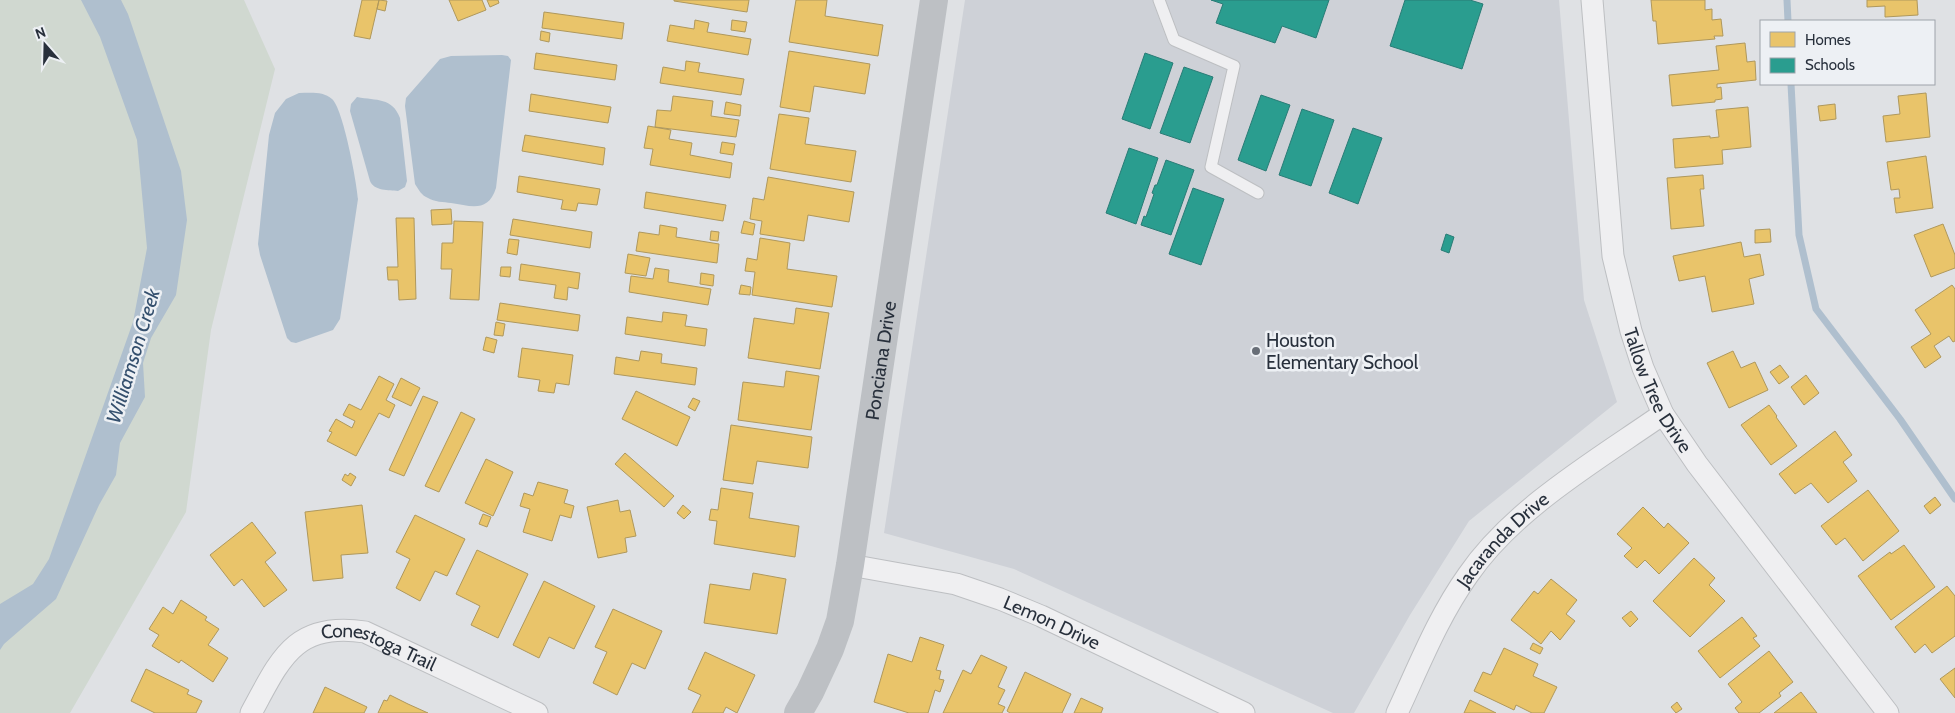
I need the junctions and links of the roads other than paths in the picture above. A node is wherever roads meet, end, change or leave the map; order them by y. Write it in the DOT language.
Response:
graph roads {
  1 [pos="934,0"];
  2 [pos="1159,0"];
  3 [pos="1592,0"];
  4 [pos="1258,193"];
  5 [pos="1663,414"];
  6 [pos="850,565"];
  7 [pos="250,713"];
  8 [pos="538,713"];
  9 [pos="798,713"];
  10 [pos="1244,713"];
  11 [pos="1397,713"];
  12 [pos="1888,713"];
  1 -- 6 [label="street, Ponciana Drive"];
  2 -- 4 [label="lane"];
  3 -- 5 [label="street, Tallow Tree Drive"];
  5 -- 11 [label="street, Jacaranda Drive"];
  5 -- 12 [label="street, Tallow Tree Drive"];
  6 -- 9 [label="street, Ponciana Drive"];
  6 -- 10 [label="street, Lemon Drive"];
  7 -- 8 [label="street, Conestoga Trail"];
}
